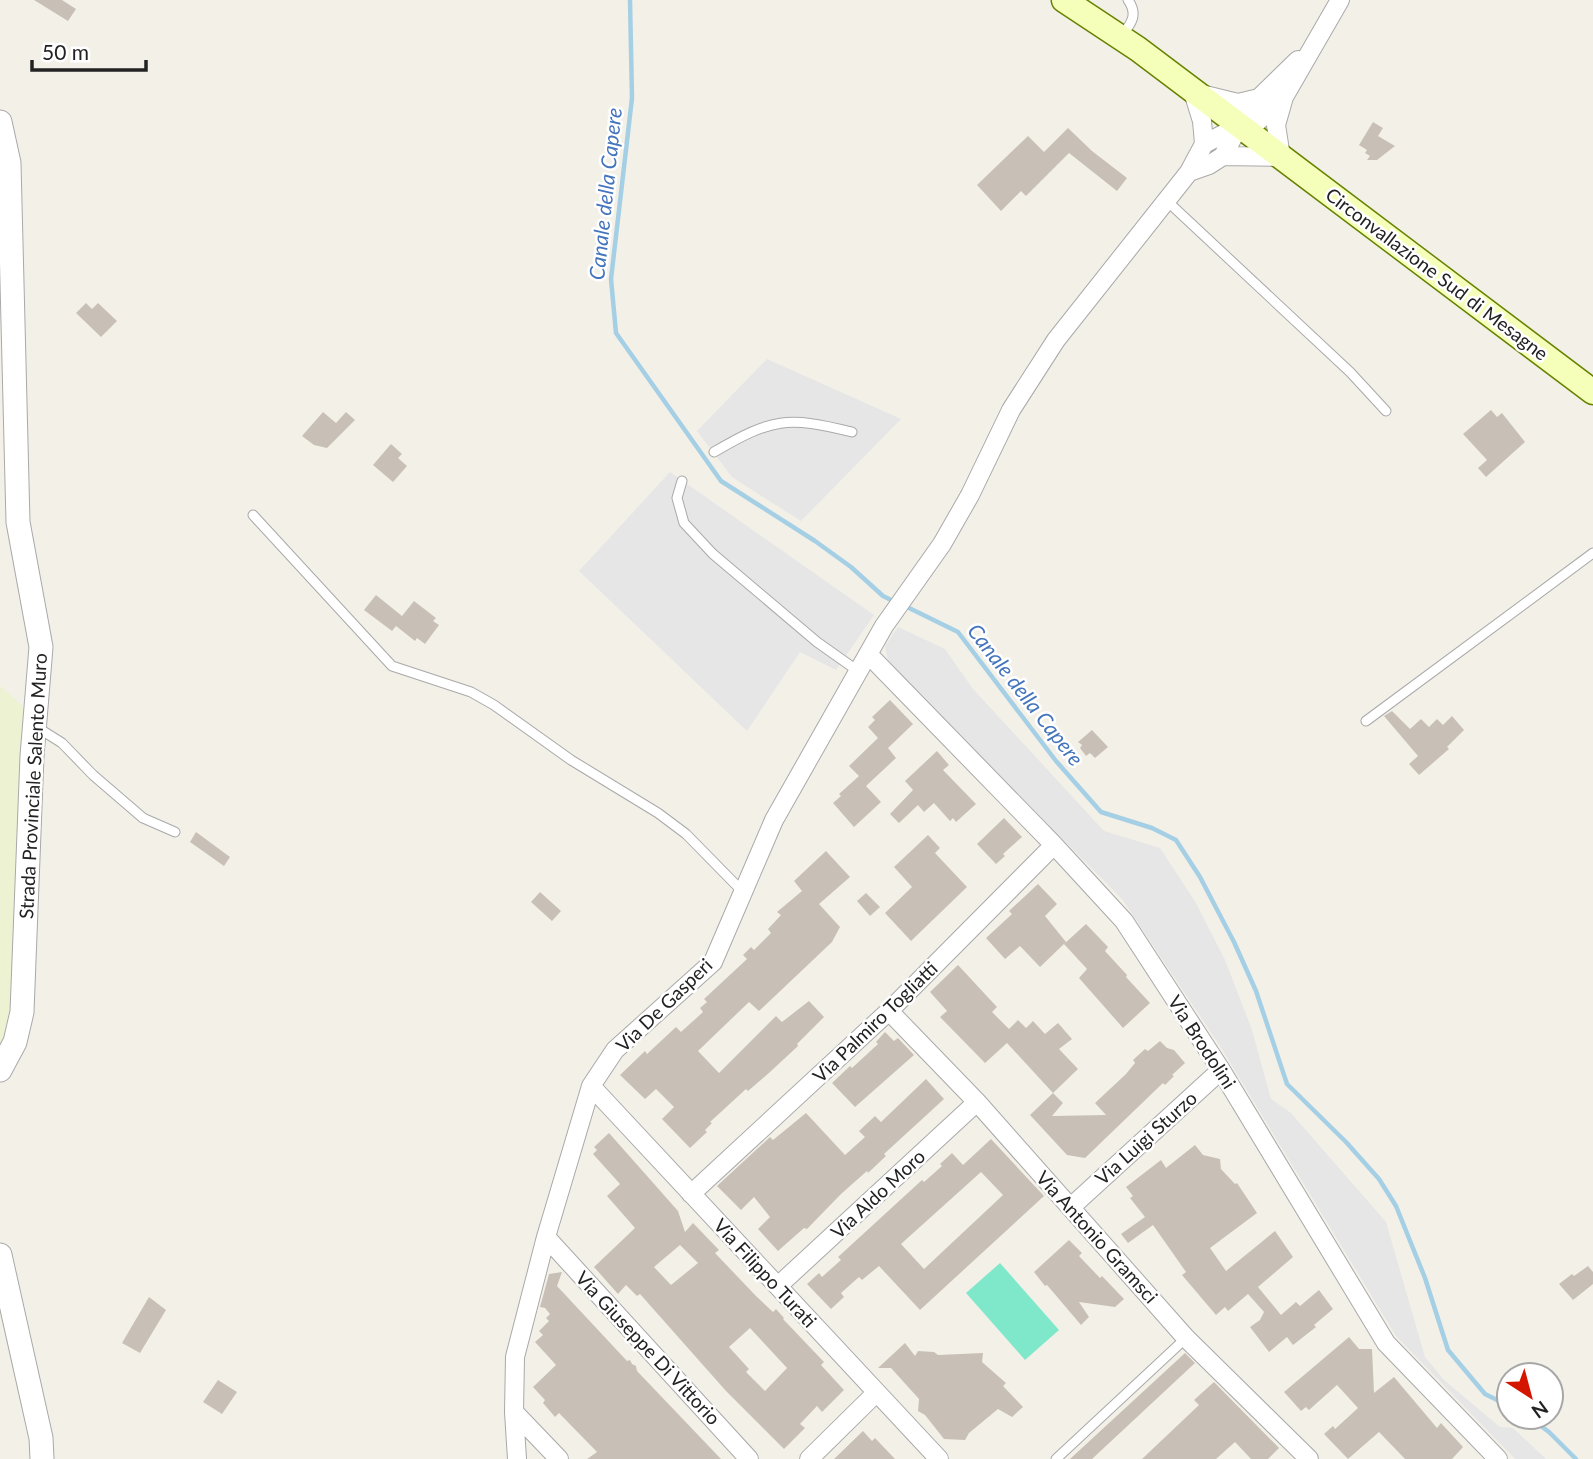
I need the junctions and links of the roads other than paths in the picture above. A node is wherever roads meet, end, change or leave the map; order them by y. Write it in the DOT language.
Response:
graph roads {
  1 [pos="1064,0"];
  2 [pos="1128,0"];
  3 [pos="1340,0"];
  4 [pos="1121,36"];
  5 [pos="1320,38"];
  6 [pos="1194,92"];
  7 [pos="1284,97"];
  8 [pos="1259,98"];
  9 [pos="0,122"];
  10 [pos="1239,127"];
  11 [pos="1205,144"];
  12 [pos="1223,156"];
  13 [pos="1281,157"];
  14 [pos="1189,172"];
  15 [pos="1167,200"];
  16 [pos="1593,392"];
  17 [pos="1386,411"];
  18 [pos="852,432"];
  19 [pos="714,452"];
  20 [pos="682,481"];
  21 [pos="253,515"];
  22 [pos="1593,553"];
  23 [pos="867,654"];
  24 [pos="858,671"];
  25 [pos="1366,721"];
  26 [pos="34,726"];
  27 [pos="175,832"];
  28 [pos="1054,845"];
  29 [pos="743,892"];
  30 [pos="889,1011"];
  31 [pos="0,1070"];
  32 [pos="1222,1070"];
  33 [pos="592,1086"];
  34 [pos="977,1102"];
  35 [pos="691,1194"];
  36 [pos="1071,1207"];
  37 [pos="546,1237"];
  38 [pos="0,1255"];
  39 [pos="778,1286"];
  40 [pos="1186,1338"];
  41 [pos="876,1393"];
  42 [pos="514,1412"];
  43 [pos="42,1459"];
  44 [pos="517,1459"];
  45 [pos="559,1459"];
  46 [pos="749,1459"];
  47 [pos="810,1459"];
  48 [pos="940,1459"];
  49 [pos="1056,1459"];
  50 [pos="1309,1459"];
  51 [pos="1498,1459"];
  1 -- 4 [label="main road, Circonvallazione Sud di Mesagne"];
  2 -- 4 [label="lane"];
  3 -- 5 [label="street"];
  4 -- 6 [label="main road, Circonvallazione Sud di Mesagne"];
  5 -- 7 [label="street"];
  5 -- 8 [label="street"];
  6 -- 8 [label="street"];
  6 -- 10 [label="main road, Circonvallazione Sud di Mesagne"];
  6 -- 11 [label="street"];
  7 -- 10 [label="street"];
  7 -- 13 [label="street"];
  8 -- 10 [label="street"];
  9 -- 26 [label="street, Strada Provinciale Salento Muro"];
  10 -- 11 [label="street"];
  10 -- 12 [label="street"];
  10 -- 13 [label="main road, Circonvallazione Sud di Mesagne"];
  11 -- 14 [label="street, Via De Gasperi"];
  12 -- 13 [label="street"];
  12 -- 14 [label="street"];
  13 -- 16 [label="main road, Circonvallazione Sud di Mesagne"];
  14 -- 15 [label="street, Via De Gasperi"];
  15 -- 17 [label="lane"];
  15 -- 23 [label="street, Via De Gasperi"];
  18 -- 19 [label="lane"];
  20 -- 24 [label="lane"];
  21 -- 29 [label="lane"];
  22 -- 25 [label="lane"];
  23 -- 24 [label="street, Via De Gasperi"];
  23 -- 28 [label="street, Via Brodolini"];
  24 -- 29 [label="street, Via De Gasperi"];
  26 -- 27 [label="lane"];
  26 -- 31 [label="street, Strada Provinciale Salento Muro"];
  28 -- 30 [label="street, Via Palmiro Togliatti"];
  28 -- 32 [label="street, Via Brodolini"];
  29 -- 33 [label="street, Via De Gasperi"];
  30 -- 34 [label="street, Via Antonio Gramsci"];
  30 -- 35 [label="street, Via Palmiro Togliatti"];
  32 -- 36 [label="street, Via Luigi Sturzo"];
  32 -- 51 [label="street, Via Brodolini"];
  33 -- 35 [label="street, Via Filippo Turati"];
  33 -- 37 [label="street, Via De Gasperi"];
  34 -- 36 [label="street, Via Antonio Gramsci"];
  34 -- 39 [label="street, Via Aldo Moro"];
  35 -- 39 [label="street, Via Filippo Turati"];
  36 -- 40 [label="street, Via Antonio Gramsci"];
  37 -- 42 [label="street, Via De Gasperi"];
  37 -- 46 [label="street, Via Giuseppe Di Vittorio"];
  38 -- 43 [label="street"];
  39 -- 41 [label="street, Via Filippo Turati"];
  40 -- 49 [label="lane"];
  40 -- 50 [label="street, Via Antonio Gramsci"];
  41 -- 47 [label="street"];
  41 -- 48 [label="street, Via Filippo Turati"];
  42 -- 44 [label="street, Via De Gasperi"];
  42 -- 45 [label="street"];
}
